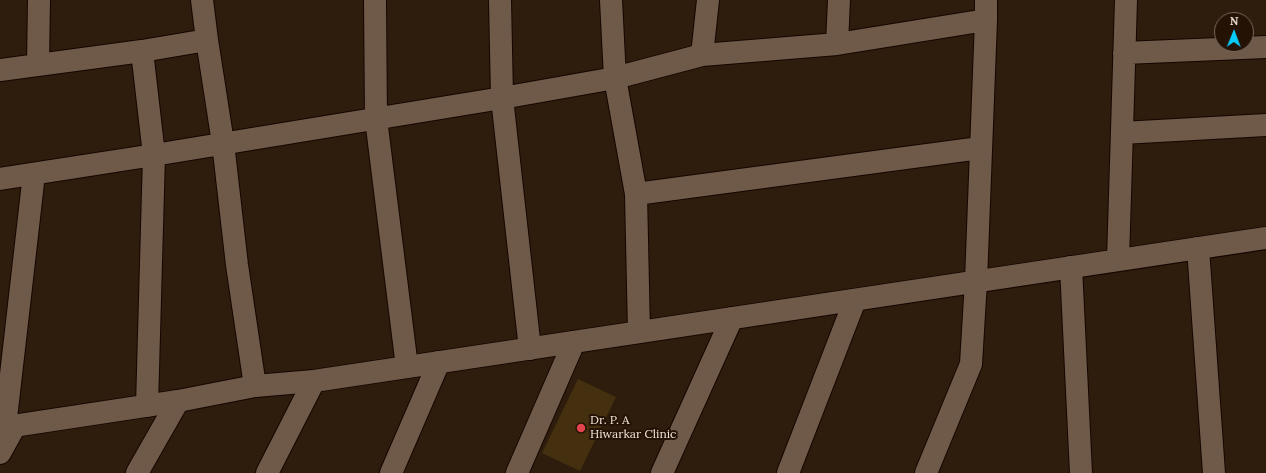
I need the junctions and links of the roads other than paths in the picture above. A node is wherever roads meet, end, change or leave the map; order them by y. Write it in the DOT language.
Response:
graph roads {
  1 [pos="39,0"];
  2 [pos="202,0"];
  3 [pos="375,0"];
  4 [pos="500,0"];
  5 [pos="611,0"];
  6 [pos="708,0"];
  7 [pos="840,0"];
  8 [pos="1126,0"];
  9 [pos="986,10"];
  10 [pos="207,40"];
  11 [pos="837,44"];
  12 [pos="1266,47"];
  13 [pos="142,51"];
  14 [pos="1124,53"];
  15 [pos="702,55"];
  16 [pos="38,65"];
  17 [pos="0,70"];
  18 [pos="615,78"];
  19 [pos="502,98"];
  20 [pos="376,119"];
  21 [pos="1266,124"];
  22 [pos="1122,133"];
  23 [pos="223,143"];
  24 [pos="980,148"];
  25 [pos="154,155"];
  26 [pos="34,174"];
  27 [pos="0,179"];
  28 [pos="636,194"];
  29 [pos="1266,238"];
  30 [pos="1198,248"];
  31 [pos="1118,260"];
  32 [pos="1071,267"];
  33 [pos="976,281"];
  34 [pos="855,300"];
  35 [pos="732,318"];
  36 [pos="639,332"];
  37 [pos="574,342"];
  38 [pos="530,349"];
  39 [pos="439,362"];
  40 [pos="407,367"];
  41 [pos="314,381"];
  42 [pos="255,386"];
  43 [pos="178,401"];
  44 [pos="147,406"];
  45 [pos="7,427"];
  46 [pos="1080,446"];
  47 [pos="0,453"];
  48 [pos="137,473"];
  49 [pos="267,473"];
  50 [pos="392,473"];
  51 [pos="517,473"];
  52 [pos="662,473"];
  53 [pos="788,473"];
  54 [pos="926,473"];
  55 [pos="1070,473"];
  56 [pos="1082,473"];
  57 [pos="1214,473"];
  1 -- 16 [label="street"];
  2 -- 10 [label="street"];
  3 -- 20 [label="street"];
  4 -- 19 [label="street"];
  5 -- 18 [label="street"];
  6 -- 15 [label="street"];
  7 -- 11 [label="street"];
  8 -- 14 [label="street"];
  9 -- 11 [label="street"];
  9 -- 24 [label="street"];
  10 -- 13 [label="street"];
  10 -- 23 [label="street"];
  11 -- 15 [label="street"];
  12 -- 14 [label="street"];
  13 -- 16 [label="street"];
  13 -- 25 [label="street"];
  14 -- 22 [label="street"];
  15 -- 18 [label="street"];
  16 -- 17 [label="street"];
  18 -- 19 [label="street"];
  18 -- 28 [label="street"];
  19 -- 20 [label="street"];
  19 -- 38 [label="street"];
  20 -- 23 [label="street"];
  20 -- 40 [label="street"];
  21 -- 22 [label="street"];
  22 -- 31 [label="street"];
  23 -- 25 [label="street"];
  23 -- 42 [label="street"];
  24 -- 28 [label="street"];
  24 -- 33 [label="street"];
  25 -- 26 [label="street"];
  25 -- 44 [label="street"];
  26 -- 27 [label="street"];
  26 -- 45 [label="street"];
  28 -- 36 [label="street"];
  29 -- 30 [label="street"];
  30 -- 31 [label="street"];
  30 -- 57 [label="street"];
  31 -- 32 [label="street"];
  32 -- 33 [label="street"];
  32 -- 46 [label="street"];
  33 -- 34 [label="street"];
  33 -- 54 [label="street"];
  34 -- 35 [label="street"];
  34 -- 53 [label="street"];
  35 -- 36 [label="street"];
  35 -- 52 [label="street"];
  36 -- 37 [label="street"];
  37 -- 38 [label="street"];
  37 -- 51 [label="street"];
  38 -- 39 [label="street"];
  39 -- 40 [label="street"];
  39 -- 50 [label="street"];
  40 -- 41 [label="street"];
  41 -- 42 [label="street"];
  41 -- 49 [label="street"];
  42 -- 43 [label="street"];
  43 -- 44 [label="street"];
  43 -- 48 [label="street"];
  44 -- 45 [label="street"];
  45 -- 47 [label="street"];
  46 -- 55 [label="street"];
  46 -- 56 [label="street"];
}
